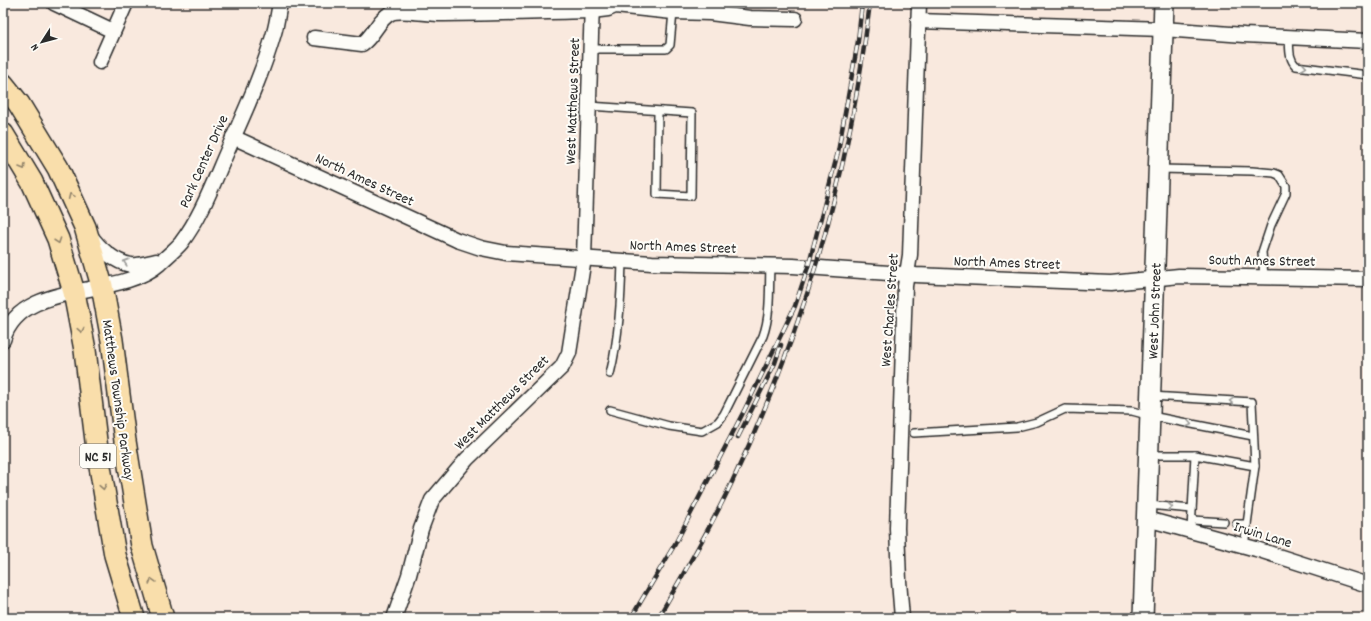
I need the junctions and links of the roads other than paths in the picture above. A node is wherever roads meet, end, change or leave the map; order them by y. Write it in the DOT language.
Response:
graph roads {
  1 [pos="54,3"];
  2 [pos="126,3"];
  3 [pos="280,3"];
  4 [pos="918,3"];
  5 [pos="1164,3"];
  6 [pos="592,7"];
  7 [pos="512,8"];
  8 [pos="673,12"];
  9 [pos="795,19"];
  10 [pos="918,21"];
  11 [pos="1163,29"];
  12 [pos="113,31"];
  13 [pos="1290,37"];
  14 [pos="314,38"];
  15 [pos="1368,40"];
  16 [pos="591,49"];
  17 [pos="100,62"];
  18 [pos="1368,75"];
  19 [pos="3,84"];
  20 [pos="589,106"];
  21 [pos="658,111"];
  22 [pos="3,134"];
  23 [pos="233,137"];
  24 [pos="1159,169"];
  25 [pos="84,227"];
  26 [pos="584,258"];
  27 [pos="164,259"];
  28 [pos="622,261"];
  29 [pos="770,265"];
  30 [pos="907,274"];
  31 [pos="1264,277"];
  32 [pos="1155,279"];
  33 [pos="1368,279"];
  34 [pos="102,286"];
  35 [pos="74,292"];
  36 [pos="3,340"];
  37 [pos="610,374"];
  38 [pos="1151,396"];
  39 [pos="610,410"];
  40 [pos="1151,416"];
  41 [pos="914,433"];
  42 [pos="1253,436"];
  43 [pos="1149,455"];
  44 [pos="1195,455"];
  45 [pos="1255,466"];
  46 [pos="1192,509"];
  47 [pos="1147,512"];
  48 [pos="1224,522"];
  49 [pos="1236,524"];
  50 [pos="1247,524"];
  51 [pos="1191,525"];
  52 [pos="1244,546"];
  53 [pos="1368,584"];
  54 [pos="134,618"];
  55 [pos="163,618"];
  56 [pos="394,618"];
  57 [pos="902,618"];
  58 [pos="1143,618"];
  1 -- 12 [label="street"];
  2 -- 12 [label="street"];
  3 -- 23 [label="street, Park Center Drive"];
  4 -- 10 [label="street, West Charles Street"];
  5 -- 11 [label="main road, West John Street"];
  6 -- 7 [label="street"];
  6 -- 8 [label="street"];
  6 -- 16 [label="street, West Matthews Street"];
  7 -- 14 [label="street"];
  8 -- 9 [label="street"];
  8 -- 16 [label="lane"];
  10 -- 11 [label="street"];
  10 -- 30 [label="street, West Charles Street"];
  11 -- 13 [label="street"];
  11 -- 24 [label="main road, West John Street"];
  12 -- 17 [label="street"];
  13 -- 15 [label="street"];
  13 -- 18 [label="lane, one-way"];
  16 -- 20 [label="street, West Matthews Street"];
  25 -- 19 [label="main road, Matthews Township Parkway / NC 51, one-way"];
  20 -- 21 [label="lane"];
  20 -- 26 [label="street, West Matthews Street"];
  21 -- 21 [label="lane"];
  22 -- 35 [label="main road, Matthews Township Parkway / NC 51, one-way"];
  23 -- 26 [label="street, North Ames Street"];
  23 -- 27 [label="street, Park Center Drive"];
  24 -- 31 [label="lane"];
  24 -- 32 [label="main road, West John Street"];
  27 -- 25 [label="street, one-way"];
  25 -- 34 [label="main road, Matthews Township Parkway / NC 51"];
  26 -- 28 [label="street, North Ames Street"];
  26 -- 56 [label="street, West Matthews Street"];
  27 -- 34 [label="street, Park Center Drive"];
  28 -- 29 [label="street, North Ames Street"];
  28 -- 37 [label="lane"];
  29 -- 30 [label="street, North Ames Street"];
  29 -- 39 [label="lane"];
  30 -- 32 [label="street, North Ames Street"];
  30 -- 57 [label="street, West Charles Street"];
  31 -- 32 [label="street, South Ames Street"];
  31 -- 33 [label="street, South Ames Street"];
  32 -- 38 [label="main road, West John Street"];
  34 -- 35 [label="street, Park Center Drive"];
  55 -- 34 [label="main road, Matthews Township Parkway / NC 51, one-way"];
  35 -- 36 [label="street, Park Center Drive"];
  35 -- 54 [label="main road, Matthews Township Parkway / NC 51, one-way"];
  38 -- 40 [label="main road, West John Street"];
  42 -- 38 [label="lane, one-way"];
  40 -- 41 [label="lane"];
  40 -- 42 [label="lane, one-way"];
  40 -- 43 [label="main road, West John Street"];
  42 -- 45 [label="lane"];
  43 -- 44 [label="lane"];
  43 -- 47 [label="main road, West John Street"];
  44 -- 45 [label="lane"];
  44 -- 46 [label="lane"];
  45 -- 50 [label="lane"];
  47 -- 46 [label="lane, one-way"];
  46 -- 51 [label="lane"];
  47 -- 51 [label="street, Irwin Lane"];
  47 -- 58 [label="main road, West John Street"];
  48 -- 51 [label="lane"];
  49 -- 50 [label="lane"];
  50 -- 52 [label="lane"];
  51 -- 52 [label="street, Irwin Lane"];
  52 -- 53 [label="street, Irwin Lane"];
}
